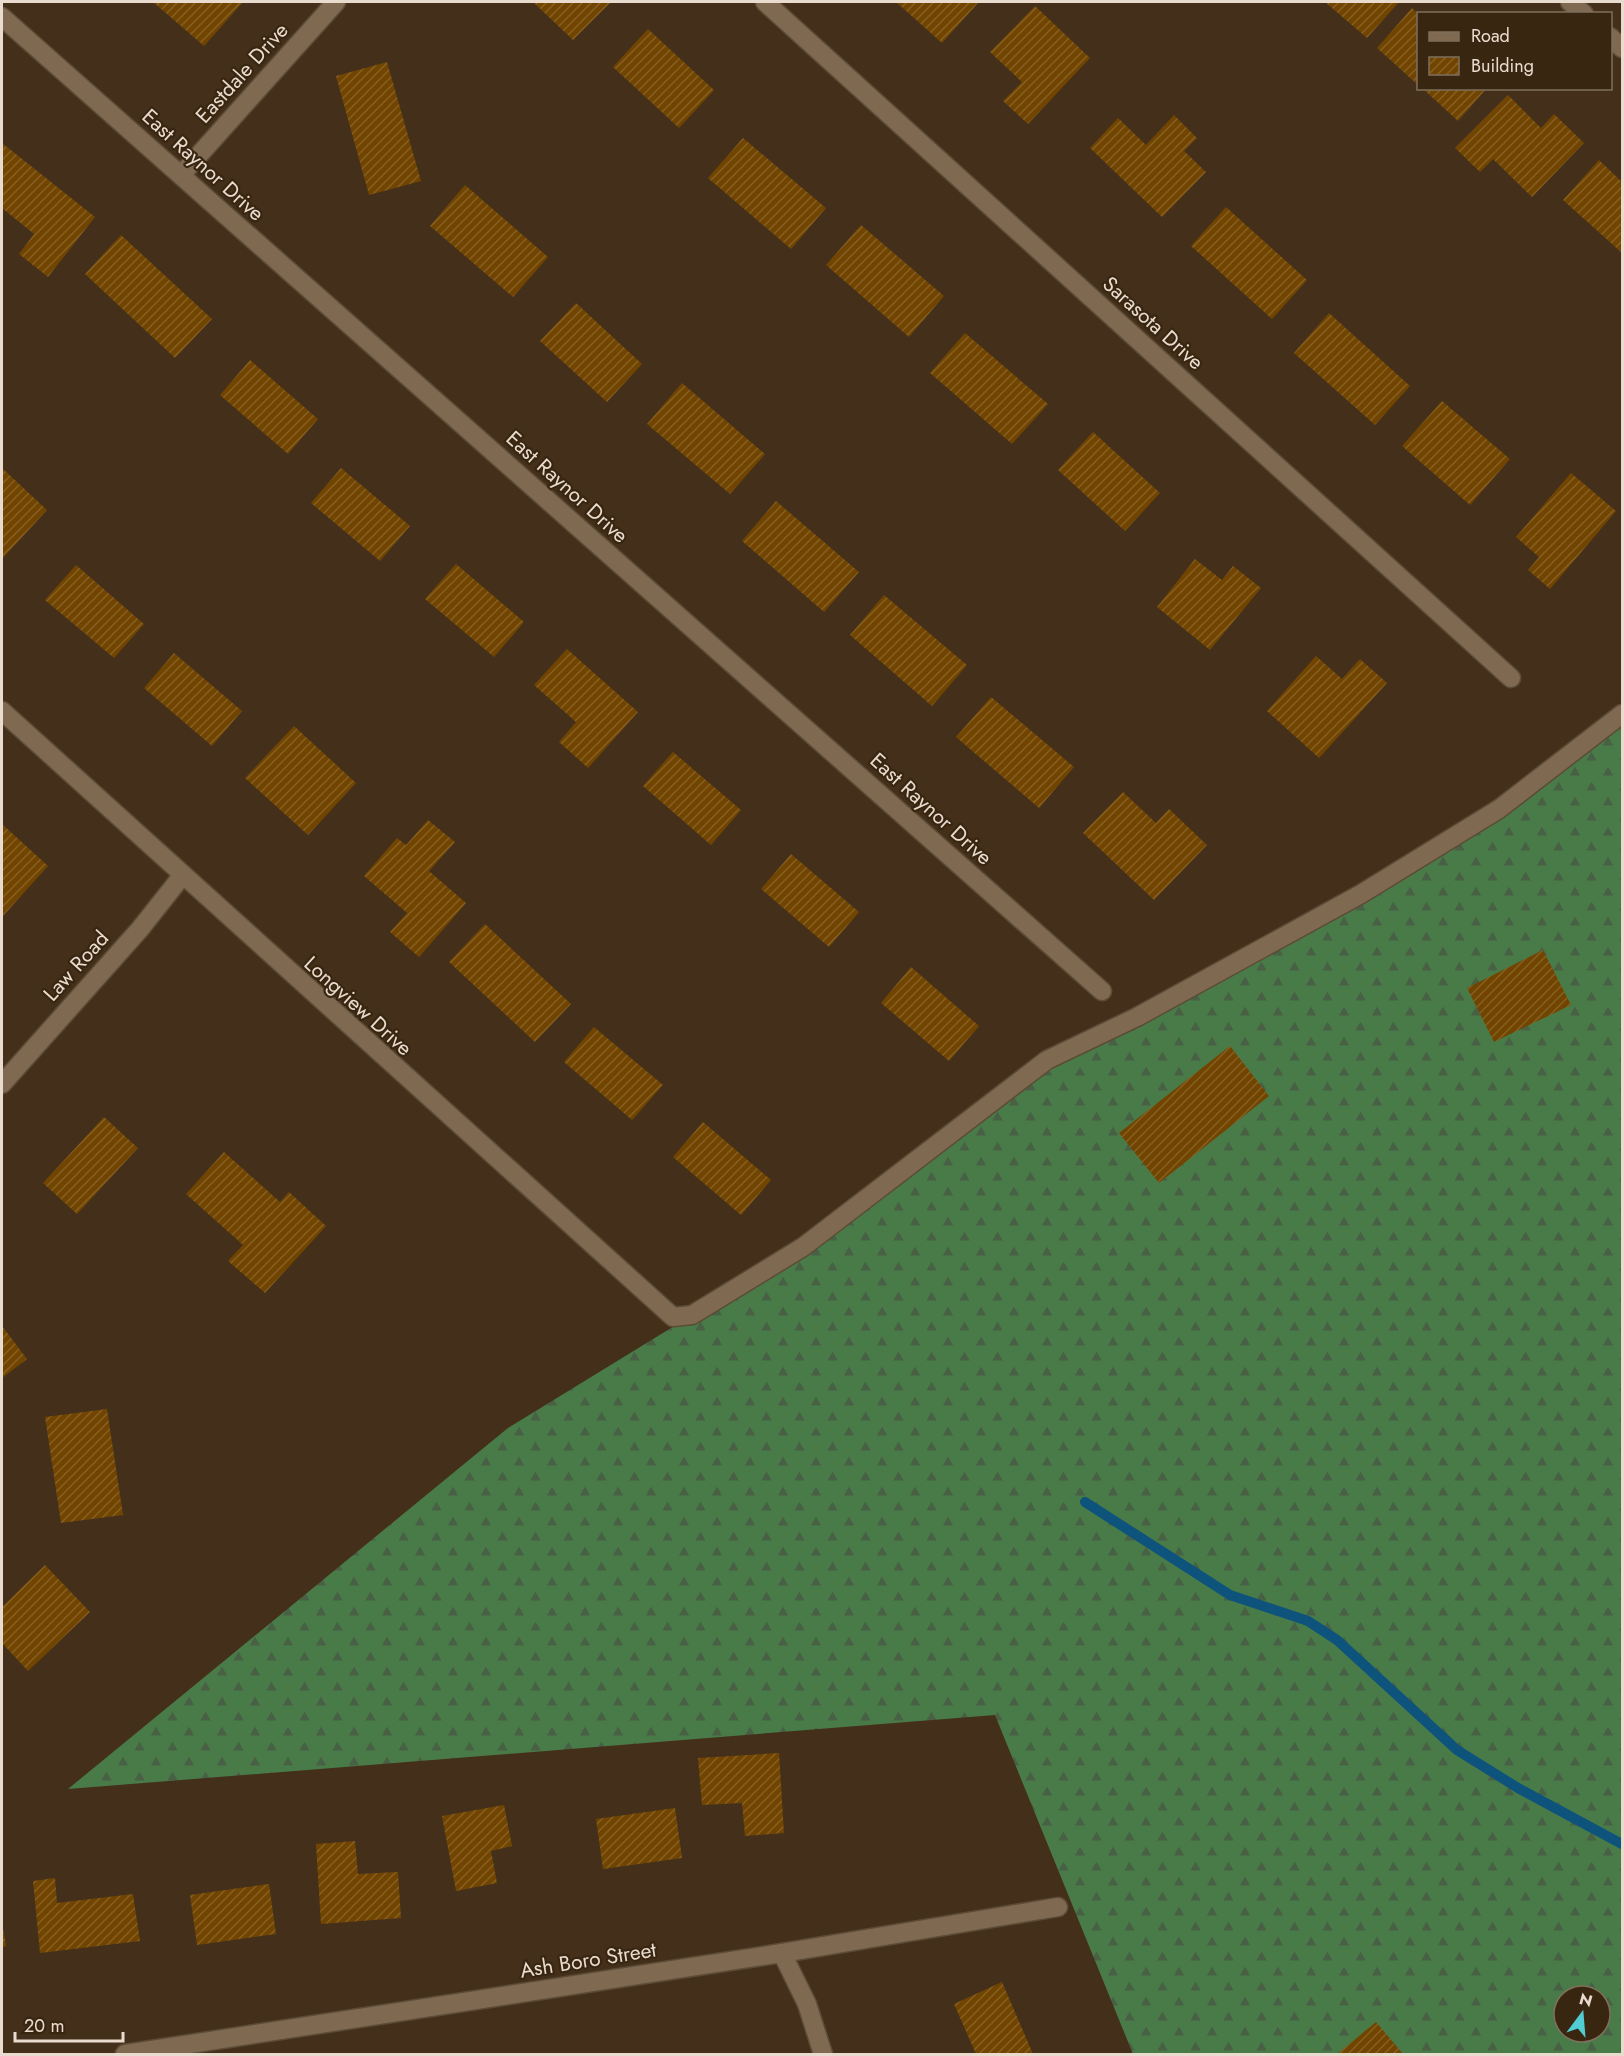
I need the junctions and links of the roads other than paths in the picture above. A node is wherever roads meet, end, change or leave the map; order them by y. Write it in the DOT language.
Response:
graph roads {
  1 [pos="336,2"];
  2 [pos="765,2"];
  3 [pos="1570,2"];
  4 [pos="1582,12"];
  5 [pos="2,17"];
  6 [pos="181,175"];
  7 [pos="1511,678"];
  8 [pos="2,711"];
  9 [pos="1623,714"];
  10 [pos="182,876"];
  11 [pos="1102,991"];
  12 [pos="2,1084"];
  13 [pos="1058,1907"];
  14 [pos="782,1953"];
  15 [pos="125,2055"];
  16 [pos="823,2055"];
  1 -- 6 [label="street, Eastdale Drive"];
  2 -- 7 [label="street, Sarasota Drive"];
  3 -- 4 [label="street"];
  5 -- 6 [label="street, East Raynor Drive"];
  6 -- 11 [label="street, East Raynor Drive"];
  8 -- 10 [label="street, Longview Drive"];
  9 -- 10 [label="street, Longview Drive"];
  10 -- 12 [label="street, Law Road"];
  13 -- 14 [label="street, Ash Boro Street"];
  14 -- 15 [label="street, Ash Boro Street"];
  14 -- 16 [label="street"];
}
